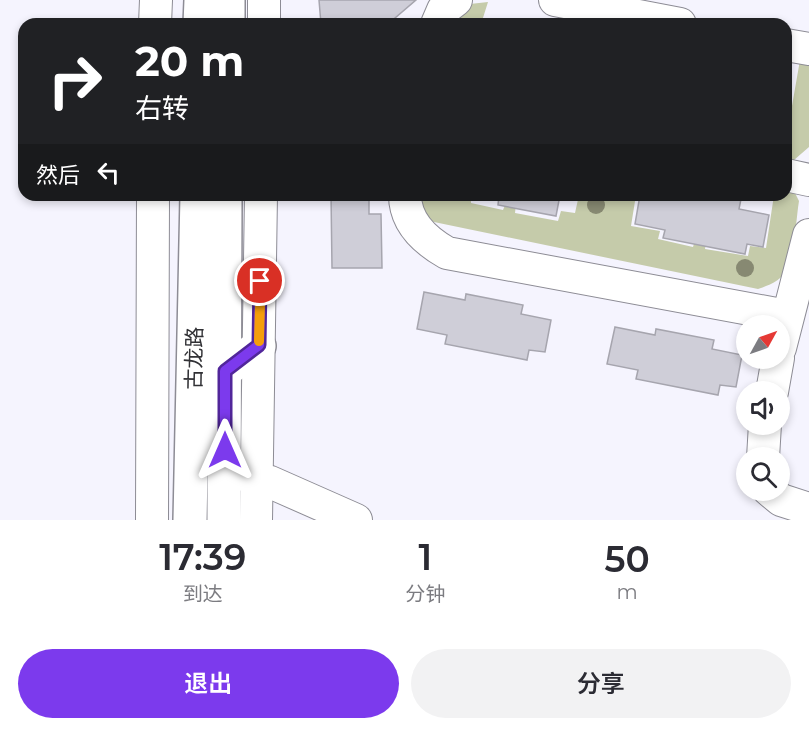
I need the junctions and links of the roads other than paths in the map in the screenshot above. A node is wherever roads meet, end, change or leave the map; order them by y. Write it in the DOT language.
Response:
graph roads {
  1 [pos="156,0"];
  2 [pos="201,0"];
  3 [pos="228,0"];
  4 [pos="264,0"];
  5 [pos="456,0"];
  6 [pos="555,0"];
  7 [pos="155,18"];
  8 [pos="200,18"];
  9 [pos="228,18"];
  10 [pos="264,18"];
  11 [pos="440,18"];
  12 [pos="649,18"];
  13 [pos="792,46"];
  14 [pos="809,49"];
  15 [pos="792,176"];
  16 [pos="809,180"];
  17 [pos="153,201"];
  18 [pos="197,201"];
  19 [pos="225,201"];
  20 [pos="261,201"];
  21 [pos="406,201"];
  22 [pos="809,235"];
  23 [pos="782,315"];
  24 [pos="787,315"];
  25 [pos="259,345"];
  26 [pos="225,371"];
  27 [pos="225,470"];
  28 [pos="256,478"];
  29 [pos="784,501"];
  30 [pos="809,508"];
  31 [pos="152,520"];
  32 [pos="190,520"];
  33 [pos="224,520"];
  34 [pos="256,520"];
  35 [pos="356,520"];
  1 -- 7 [label="street"];
  2 -- 8 [label="main road"];
  3 -- 9 [label="main road"];
  4 -- 10 [label="street"];
  5 -- 11 [label="street"];
  6 -- 12 [label="street"];
  13 -- 14 [label="street"];
  15 -- 16 [label="street"];
  17 -- 31 [label="street"];
  18 -- 32 [label="main road, 古龙路"];
  19 -- 26 [label="main road, 古龙路"];
  20 -- 25 [label="street"];
  21 -- 23 [label="street"];
  22 -- 24 [label="street"];
  25 -- 26 [label="main road"];
  25 -- 28 [label="street"];
  26 -- 27 [label="main road, 古龙路"];
  27 -- 28 [label="street"];
  27 -- 33 [label="main road, 古龙路"];
  28 -- 34 [label="street"];
  28 -- 35 [label="street"];
  29 -- 30 [label="street"];
}
